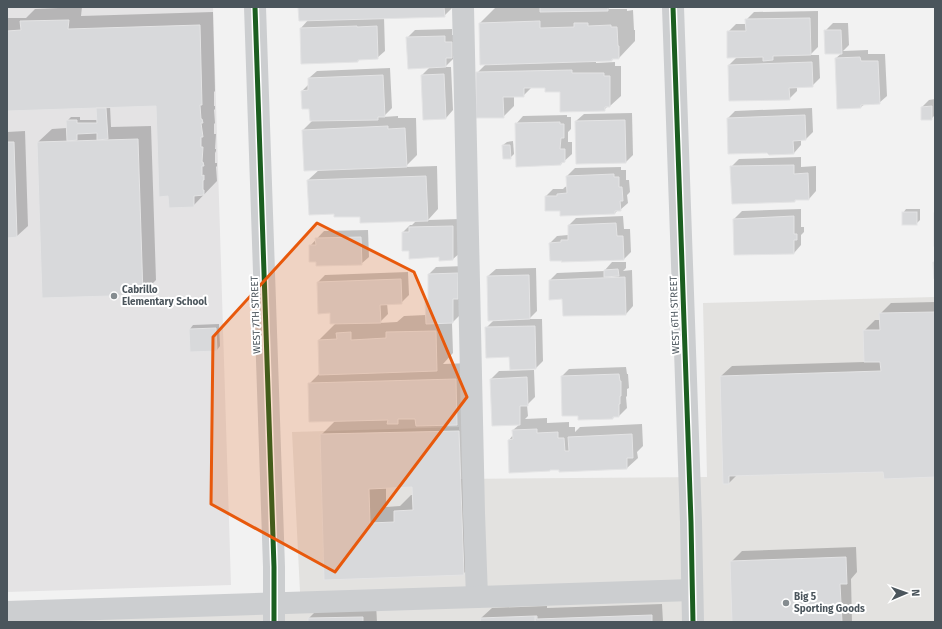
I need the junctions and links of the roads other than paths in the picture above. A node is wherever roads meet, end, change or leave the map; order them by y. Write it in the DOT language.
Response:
graph roads {
  1 [pos="255,7"];
  2 [pos="463,7"];
  3 [pos="673,7"];
  4 [pos="692,590"];
  5 [pos="477,598"];
  6 [pos="7,612"];
  7 [pos="273,613"];
  8 [pos="693,622"];
  1 -- 7 [label="street, WEST 7TH STREET"];
  2 -- 5 [label="street"];
  3 -- 4 [label="street, WEST 6TH STREET"];
  4 -- 5 [label="street"];
  4 -- 8 [label="street, WEST 6TH STREET"];
  5 -- 7 [label="street"];
  6 -- 7 [label="street"];
}
